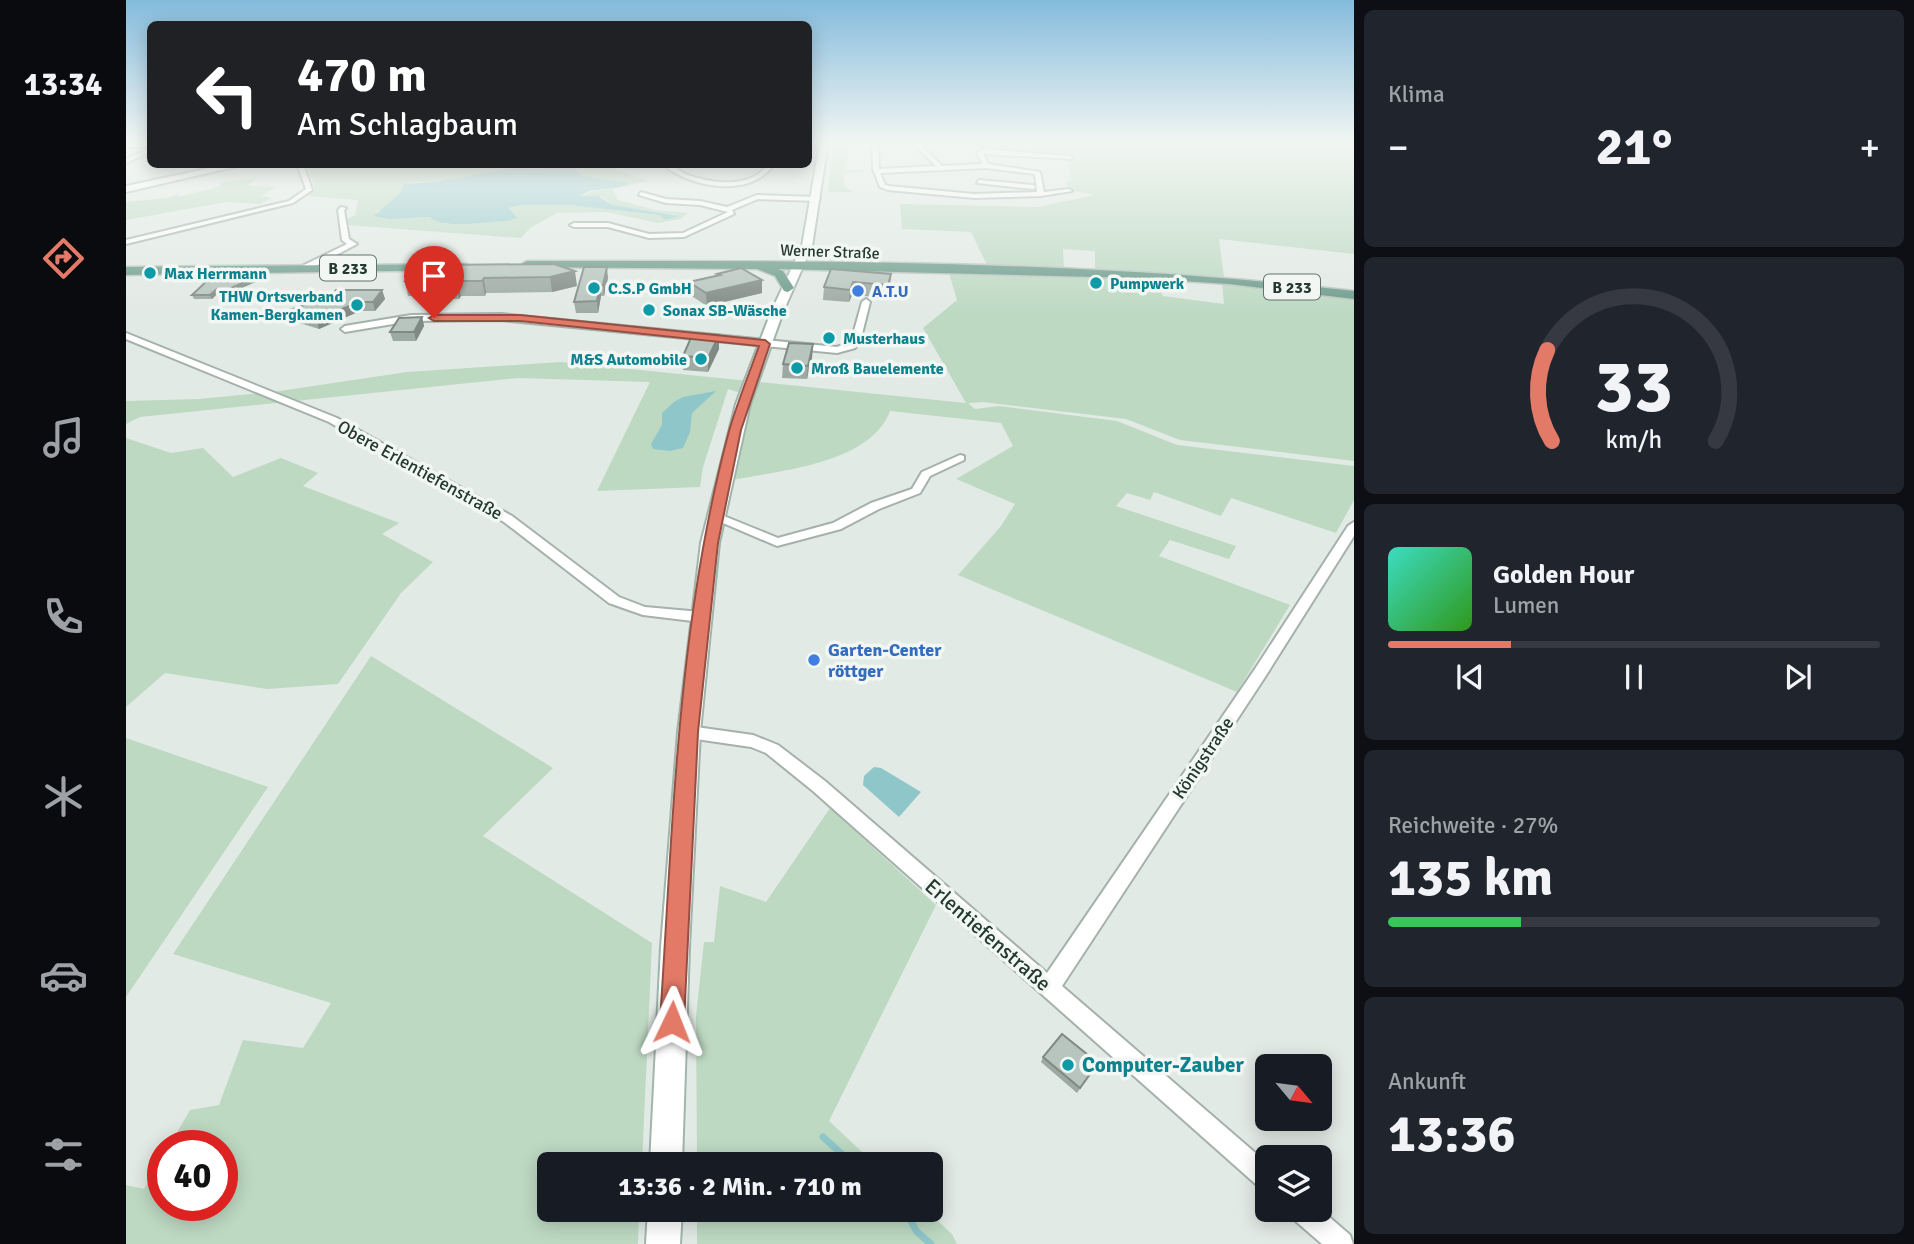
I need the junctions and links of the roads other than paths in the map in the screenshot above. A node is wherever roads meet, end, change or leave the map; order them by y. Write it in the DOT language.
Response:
graph roads {
  1 [pos="296,200"];
  2 [pos="663,200"];
  3 [pos="750,200"];
  4 [pos="817,200"];
  5 [pos="343,208"];
  6 [pos="729,209"];
  7 [pos="574,225"];
  8 [pos="126,242"];
  9 [pos="806,248"];
  10 [pos="750,264"];
  11 [pos="519,265"];
  12 [pos="472,266"];
  13 [pos="798,266"];
  14 [pos="853,267"];
  15 [pos="305,268"];
  16 [pos="126,271"];
  17 [pos="788,288"];
  18 [pos="1354,295"];
  19 [pos="866,302"];
  20 [pos="345,329"];
  21 [pos="126,336"];
  22 [pos="765,344"];
  23 [pos="960,458"];
  24 [pos="715,517"];
  25 [pos="1354,526"];
  26 [pos="701,617"];
  27 [pos="689,732"];
  28 [pos="1049,988"];
  29 [pos="666,1152"];
  30 [pos="1255,1168"];
  31 [pos="664,1222"];
  32 [pos="1316,1222"];
  33 [pos="663,1244"];
  34 [pos="1341,1244"];
  1 -- 8 [label="street"];
  2 -- 6 [label="street"];
  3 -- 6 [label="street"];
  4 -- 9 [label="street"];
  5 -- 15 [label="street"];
  6 -- 7 [label="street"];
  9 -- 13 [label="street"];
  9 -- 14 [label="main road"];
  10 -- 11 [label="main road, Werner Straße / B 233"];
  10 -- 13 [label="main road, Werner Straße / B 233"];
  10 -- 17 [label="main road"];
  12 -- 15 [label="main road, B 233"];
  13 -- 14 [label="main road, Werner Straße / B 233"];
  13 -- 17 [label="street"];
  14 -- 18 [label="main road, Werner Straße / B 233"];
  15 -- 16 [label="main road, B 233"];
  17 -- 22 [label="street"];
  19 -- 22 [label="street"];
  20 -- 22 [label="street"];
  21 -- 26 [label="street, Obere Erlentiefenstraße"];
  22 -- 24 [label="street"];
  23 -- 24 [label="street"];
  24 -- 26 [label="street"];
  25 -- 28 [label="street, Königstraße"];
  26 -- 27 [label="street"];
  27 -- 28 [label="street, Erlentiefenstraße"];
  27 -- 29 [label="street"];
  28 -- 30 [label="street, Erlentiefenstraße"];
  31 -- 33 [label="street"];
  32 -- 34 [label="street"];
}
